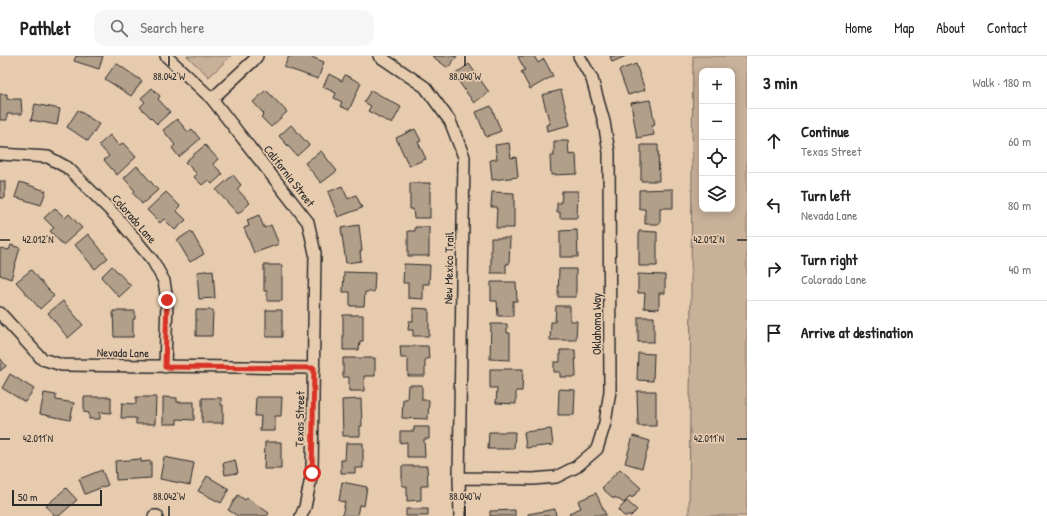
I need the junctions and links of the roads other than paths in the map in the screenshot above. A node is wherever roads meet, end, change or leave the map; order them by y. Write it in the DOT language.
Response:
graph roads {
  1 [pos="166,56"];
  2 [pos="256,56"];
  3 [pos="379,56"];
  4 [pos="579,56"];
  5 [pos="212,99"];
  6 [pos="0,154"];
  7 [pos="0,314"];
  8 [pos="165,367"];
  9 [pos="314,368"];
  10 [pos="459,478"];
  11 [pos="301,516"];
  12 [pos="460,516"];
  1 -- 5 [label="street, California Street"];
  2 -- 5 [label="street"];
  3 -- 10 [label="street, New Mexico Trail"];
  4 -- 10 [label="street, Oklahoma Way"];
  5 -- 9 [label="street, California Street"];
  6 -- 8 [label="street, Colorado Lane"];
  7 -- 8 [label="street, Nevada Lane"];
  8 -- 9 [label="street, Nevada Lane"];
  9 -- 11 [label="street, Texas Street"];
  10 -- 12 [label="street, New Mexico Trail"];
}
